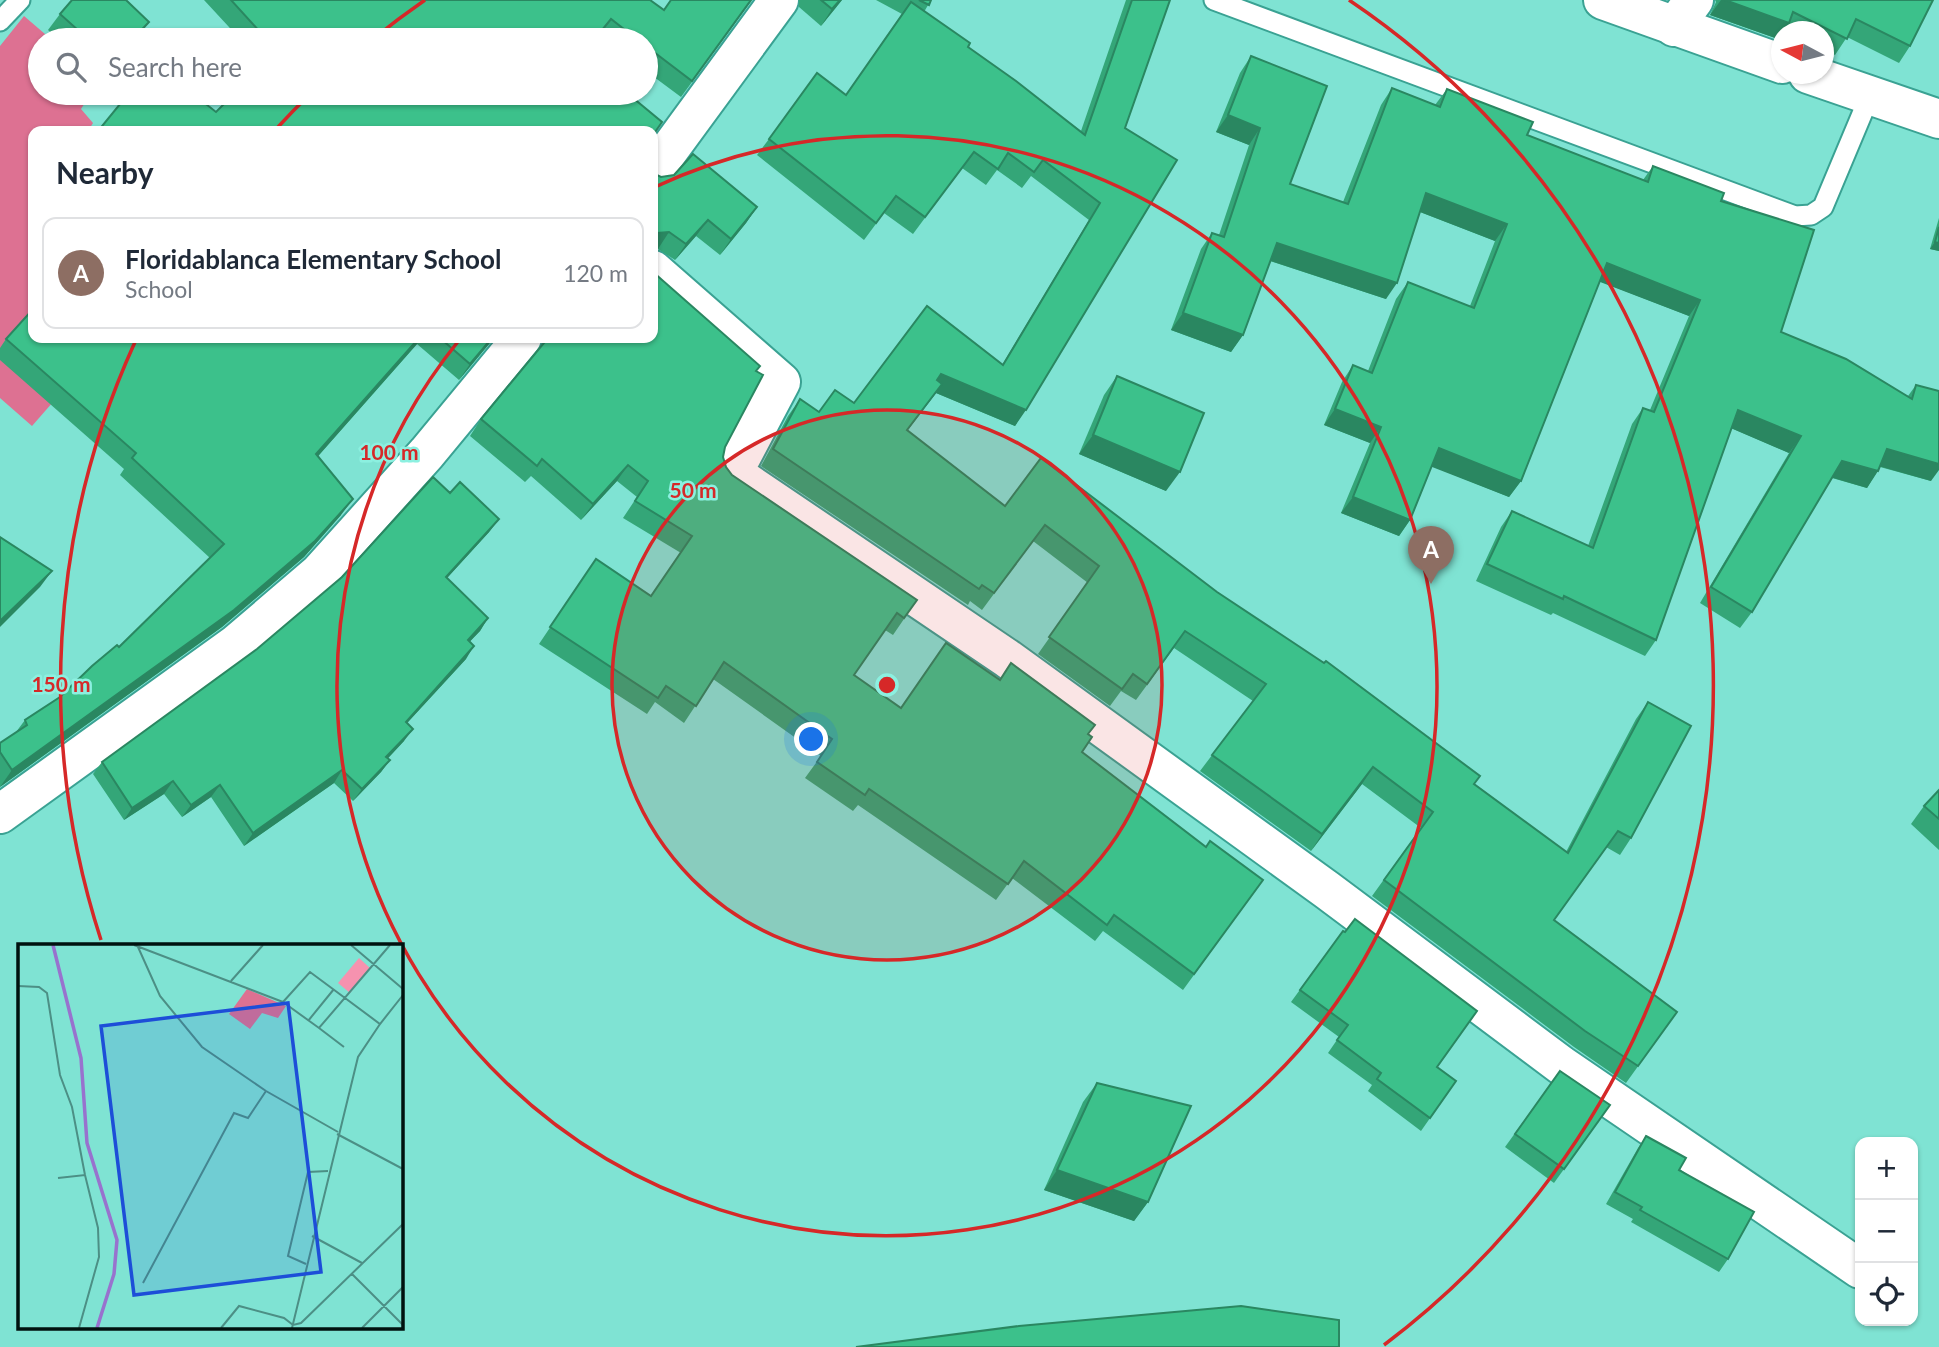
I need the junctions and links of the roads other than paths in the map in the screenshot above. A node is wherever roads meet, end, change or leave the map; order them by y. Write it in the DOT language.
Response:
graph roads {
  1 [pos="20,0"];
  2 [pos="779,0"];
  3 [pos="1214,0"];
  4 [pos="1603,0"];
  5 [pos="1684,13"];
  6 [pos="0,21"];
  7 [pos="1771,58"];
  8 [pos="1834,83"];
  9 [pos="1870,95"];
  10 [pos="1939,119"];
  11 [pos="658,165"];
  12 [pos="658,274"];
  13 [pos="518,343"];
  14 [pos="0,814"];
  15 [pos="1855,1266"];
  1 -- 6 [label="lane"];
  2 -- 11 [label="street"];
  3 -- 9 [label="lane"];
  4 -- 5 [label="street"];
  5 -- 7 [label="street"];
  8 -- 9 [label="street"];
  9 -- 10 [label="street"];
  12 -- 15 [label="street"];
  13 -- 14 [label="street"];
}
